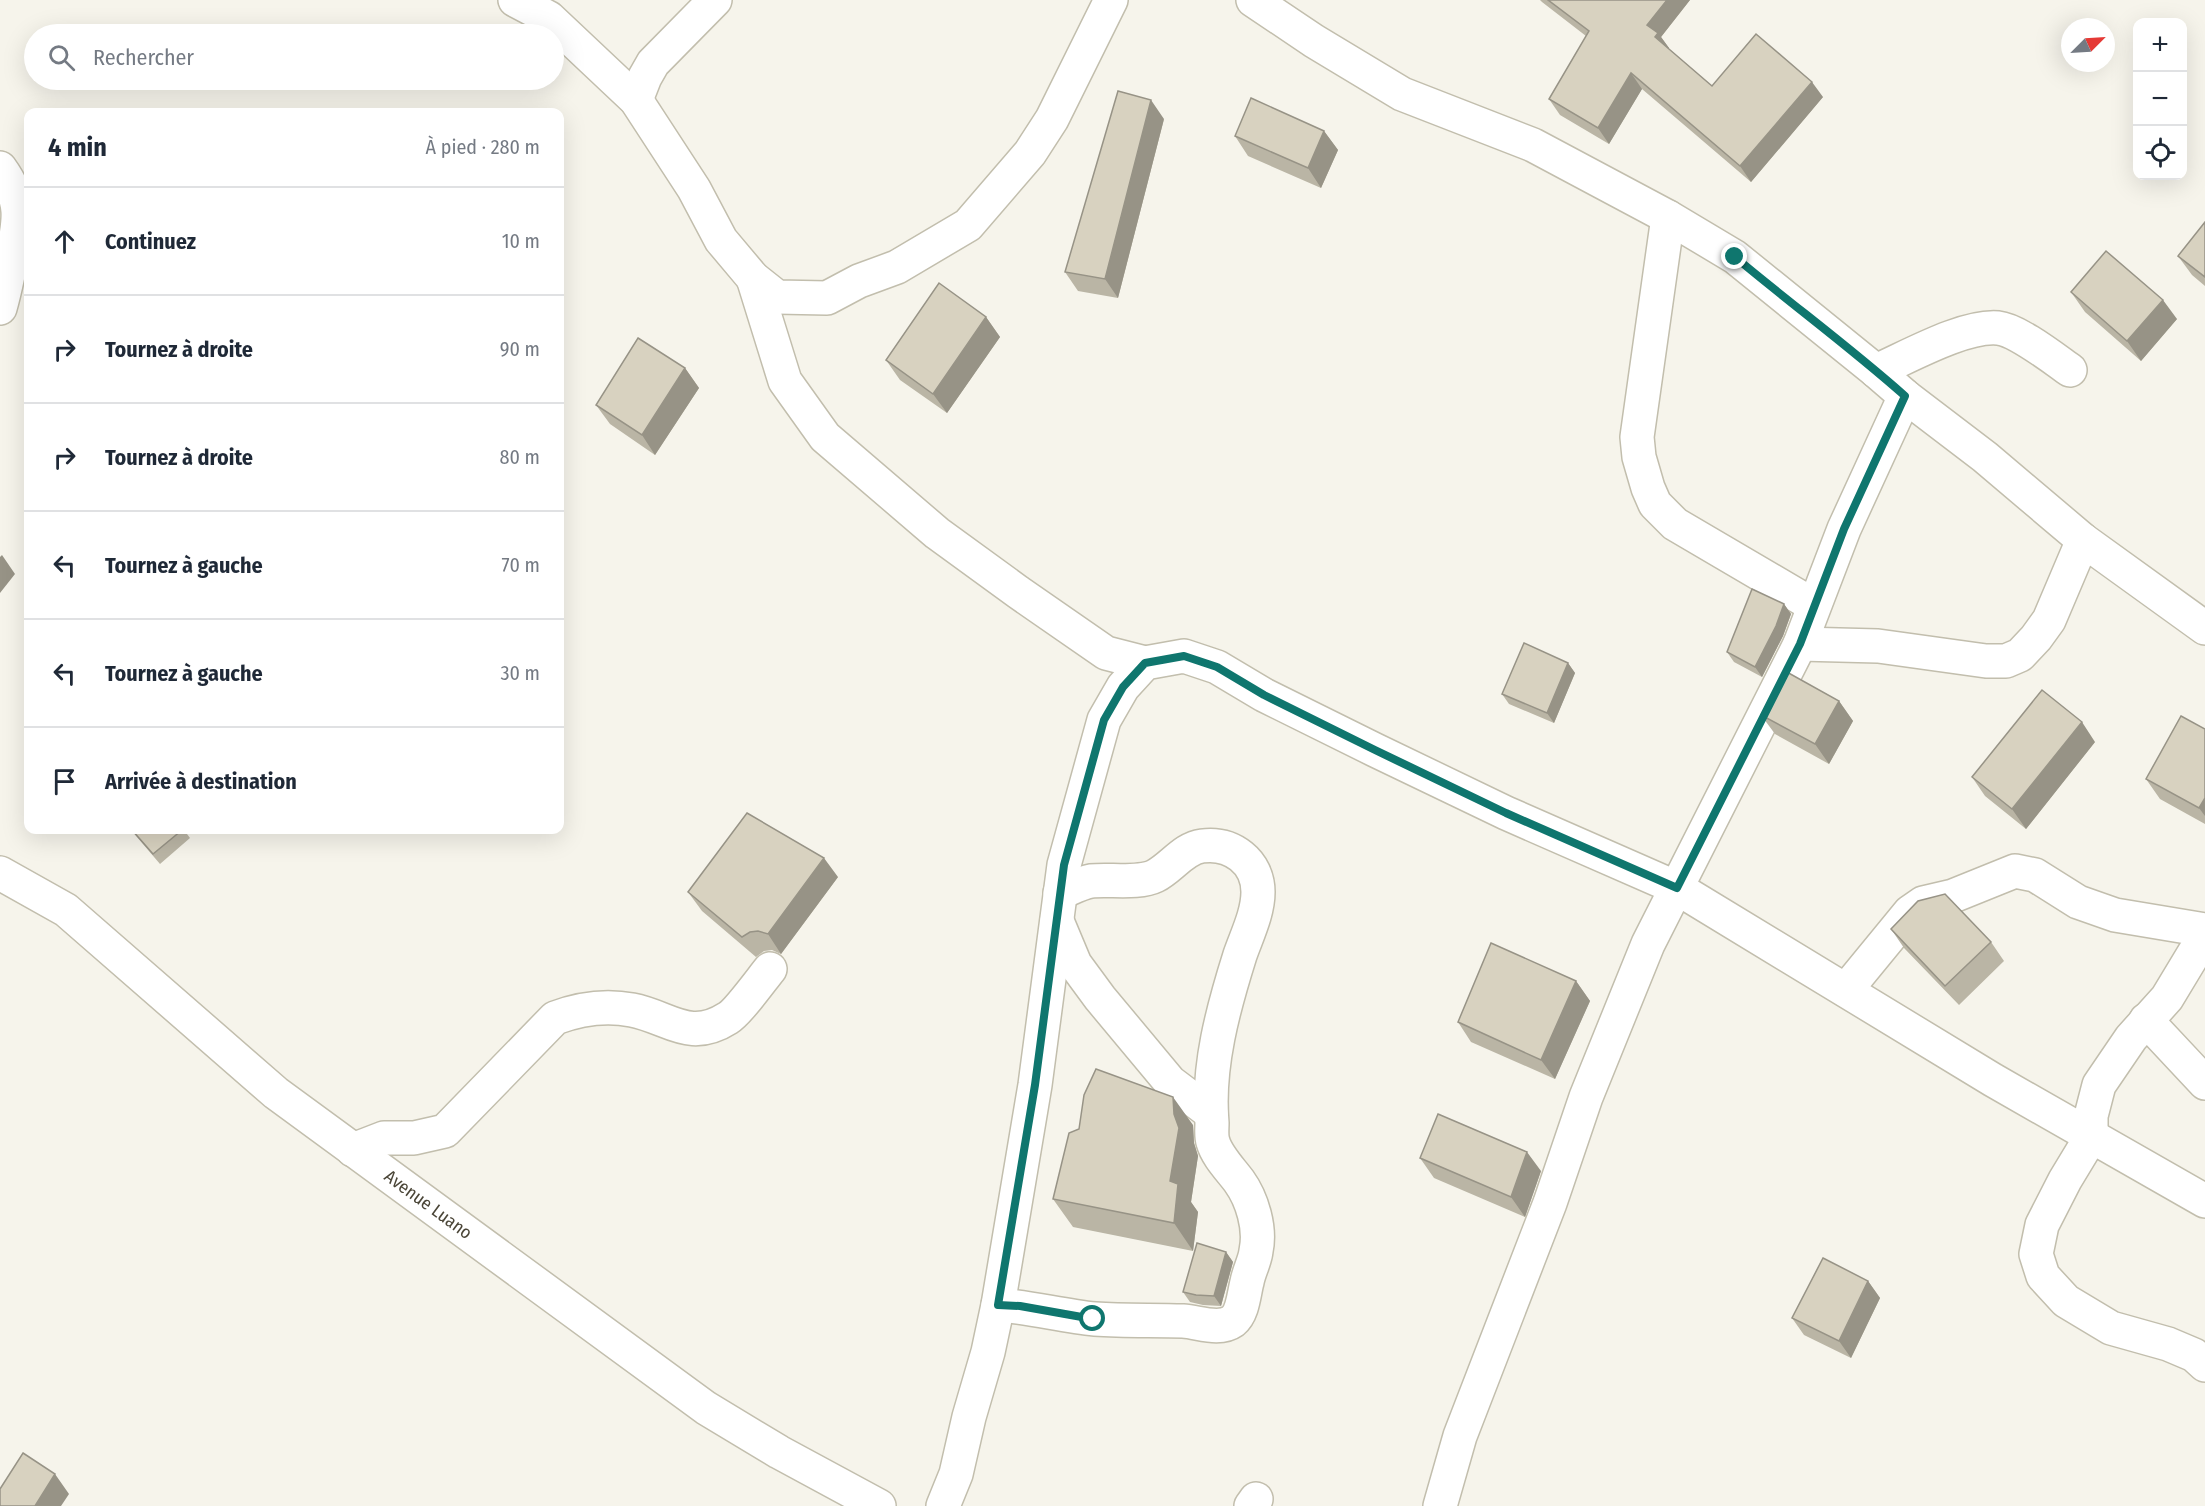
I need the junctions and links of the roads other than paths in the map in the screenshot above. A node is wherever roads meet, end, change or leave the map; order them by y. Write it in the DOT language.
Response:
graph roads {
  1 [pos="515,0"];
  2 [pos="715,0"];
  3 [pos="1111,0"];
  4 [pos="1253,0"];
  5 [pos="555,24"];
  6 [pos="564,32"];
  7 [pos="636,100"];
  8 [pos="0,168"];
  9 [pos="1668,217"];
  10 [pos="13,258"];
  11 [pos="753,278"];
  12 [pos="0,308"];
  13 [pos="2070,370"];
  14 [pos="1876,371"];
  15 [pos="1905,396"];
  16 [pos="2083,540"];
  17 [pos="1813,605"];
  18 [pos="2205,628"];
  19 [pos="1800,644"];
  20 [pos="1145,663"];
  21 [pos="0,873"];
  22 [pos="1677,888"];
  23 [pos="1058,907"];
  24 [pos="2205,930"];
  25 [pos="2205,935"];
  26 [pos="770,969"];
  27 [pos="1846,990"];
  28 [pos="2146,1020"];
  29 [pos="2205,1083"];
  30 [pos="1211,1113"];
  31 [pos="2091,1137"];
  32 [pos="353,1150"];
  33 [pos="2205,1201"];
  34 [pos="998,1305"];
  35 [pos="2205,1365"];
  36 [pos="879,1506"];
  37 [pos="943,1506"];
  38 [pos="1440,1506"];
  1 -- 5 [label="street"];
  2 -- 7 [label="street"];
  3 -- 11 [label="street"];
  4 -- 9 [label="street"];
  6 -- 7 [label="street"];
  7 -- 11 [label="street"];
  8 -- 10 [label="street"];
  9 -- 14 [label="street"];
  9 -- 17 [label="street"];
  10 -- 12 [label="street"];
  11 -- 20 [label="street"];
  13 -- 14 [label="street"];
  14 -- 15 [label="street"];
  15 -- 16 [label="street"];
  15 -- 17 [label="street"];
  16 -- 18 [label="street"];
  16 -- 19 [label="street"];
  17 -- 19 [label="street"];
  19 -- 22 [label="street"];
  20 -- 22 [label="street"];
  20 -- 23 [label="street"];
  21 -- 32 [label="street, Avenue Luano"];
  22 -- 27 [label="street"];
  22 -- 38 [label="street"];
  23 -- 30 [label="street"];
  23 -- 30 [label="street"];
  23 -- 34 [label="street"];
  24 -- 27 [label="street"];
  25 -- 28 [label="street"];
  26 -- 32 [label="street"];
  27 -- 31 [label="street"];
  28 -- 29 [label="street"];
  28 -- 31 [label="street"];
  30 -- 34 [label="street"];
  31 -- 33 [label="street"];
  31 -- 35 [label="street"];
  32 -- 36 [label="street, Avenue Luano"];
  34 -- 37 [label="street"];
}
